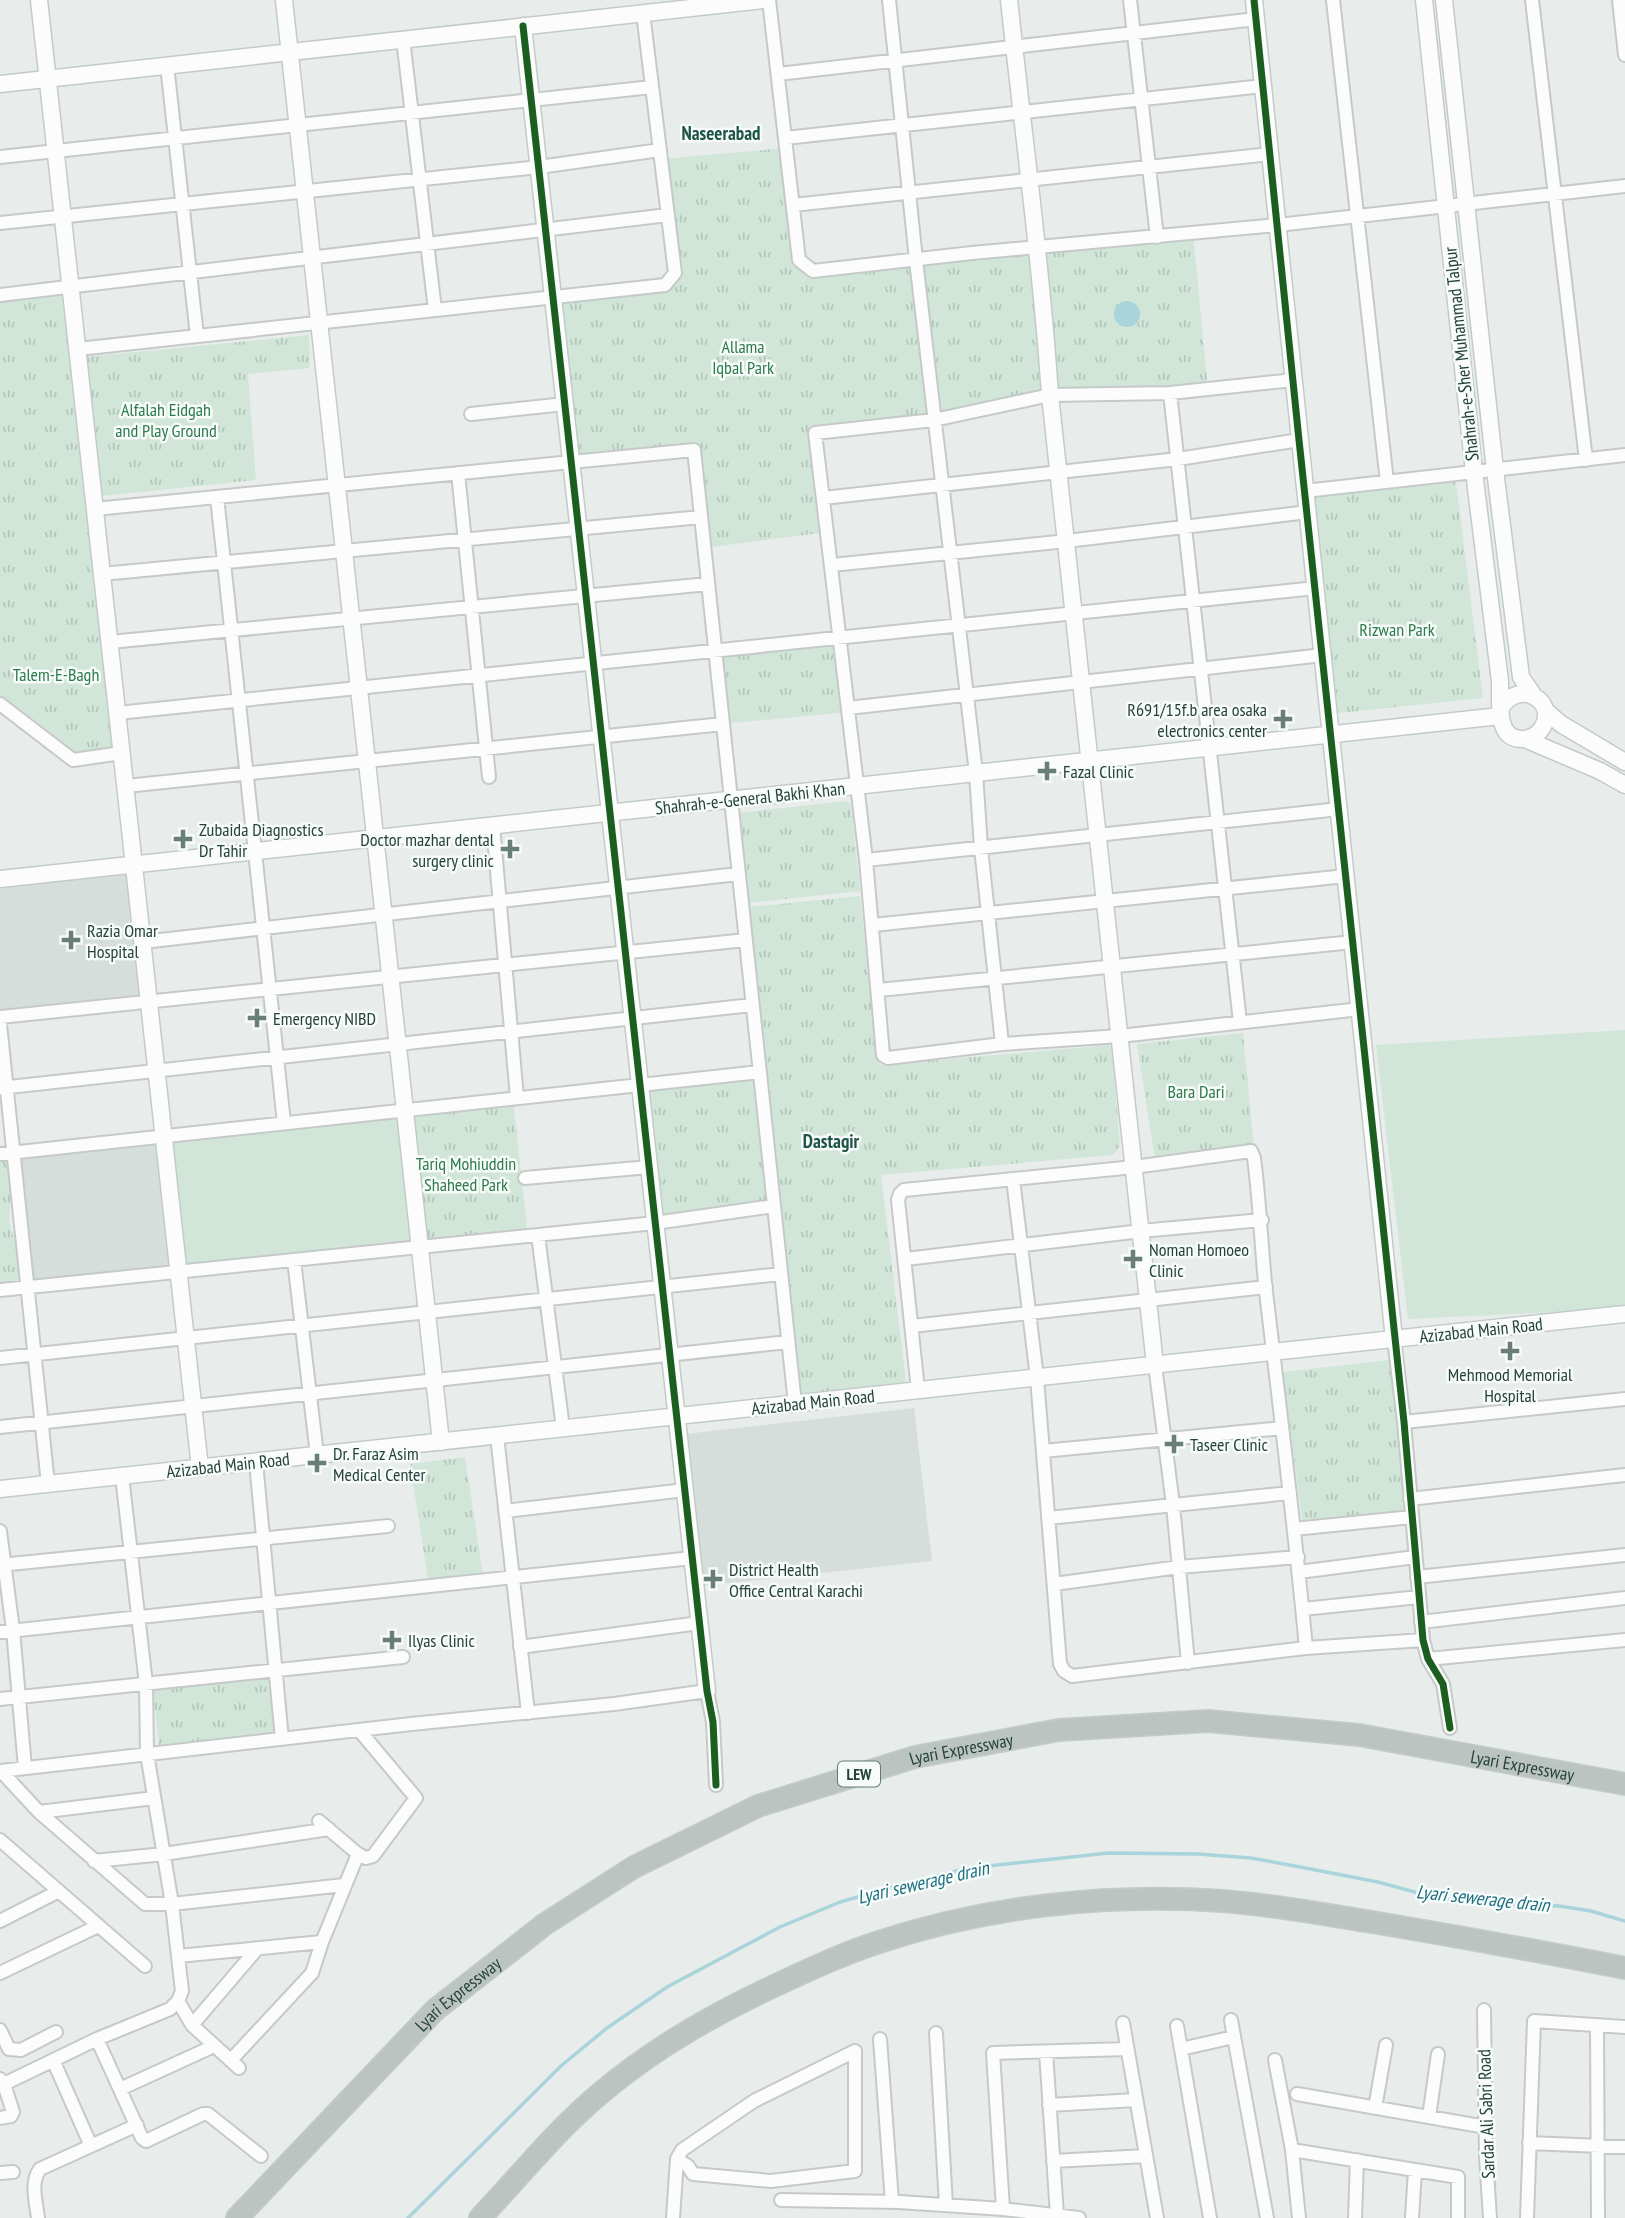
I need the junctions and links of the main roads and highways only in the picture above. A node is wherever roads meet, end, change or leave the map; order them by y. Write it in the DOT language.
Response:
graph roads {
  1 [pos="1625,1784"];
  2 [pos="1625,1968"];
  3 [pos="237,2218"];
  4 [pos="480,2218"];
  1 -- 3 [label="highway, Lyari Expressway / LEW"];
  2 -- 4 [label="highway"];
}
